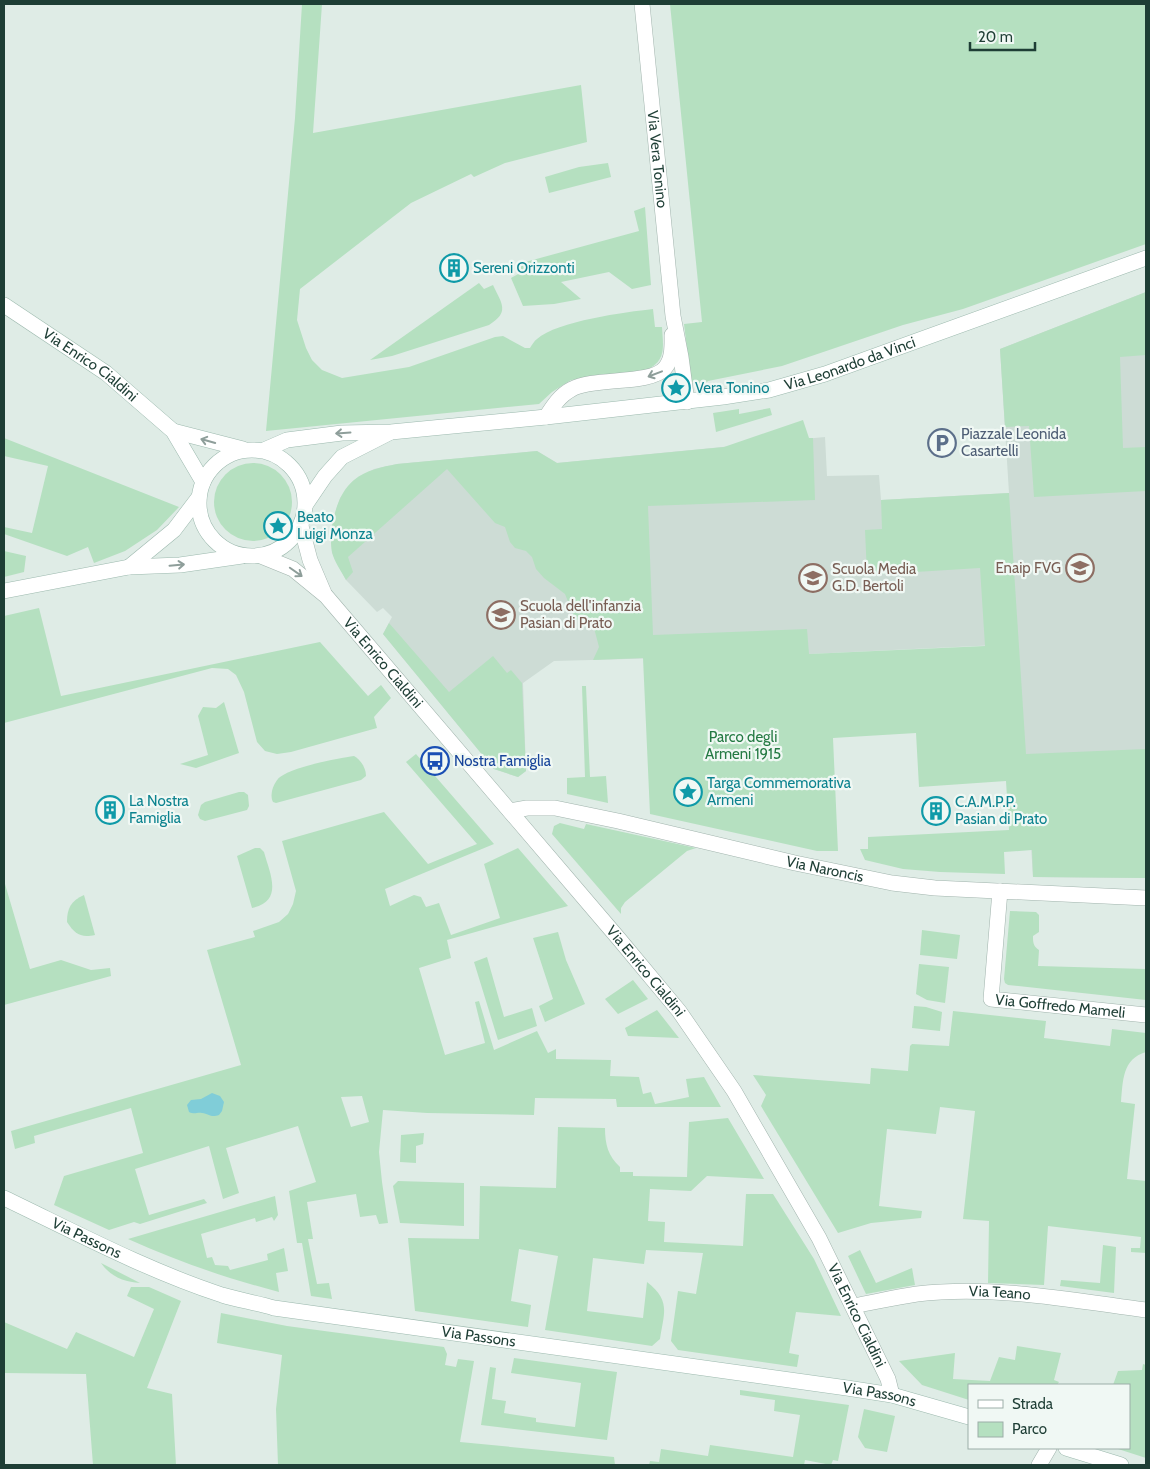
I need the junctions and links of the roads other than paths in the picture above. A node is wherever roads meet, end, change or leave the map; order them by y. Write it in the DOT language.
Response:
graph roads {
  1 [pos="642,4"];
  2 [pos="1146,258"];
  3 [pos="4,305"];
  4 [pos="673,316"];
  5 [pos="687,402"];
  6 [pos="546,417"];
  7 [pos="173,431"];
  8 [pos="391,432"];
  9 [pos="243,449"];
  10 [pos="264,450"];
  11 [pos="202,482"];
  12 [pos="199,497"];
  13 [pos="306,504"];
  14 [pos="301,526"];
  15 [pos="242,556"];
  16 [pos="261,556"];
  17 [pos="128,567"];
  18 [pos="4,591"];
  19 [pos="326,596"];
  20 [pos="510,811"];
  21 [pos="1000,891"];
  22 [pos="1146,898"];
  23 [pos="1146,1014"];
  24 [pos="4,1198"];
  25 [pos="853,1306"];
  26 [pos="1146,1310"];
  27 [pos="892,1395"];
  28 [pos="968,1417"];
  29 [pos="1048,1449"];
  30 [pos="1069,1449"];
  31 [pos="1039,1465"];
  32 [pos="1121,1465"];
  1 -- 4 [label="street, Via Vera Tonino"];
  2 -- 5 [label="street, Via Leonardo da Vinci"];
  3 -- 7 [label="street, Via Enrico Cialdini"];
  4 -- 5 [label="street, Via Vera Tonino"];
  4 -- 6 [label="street, Via Vera Tonino, one-way"];
  5 -- 6 [label="street, Via Leonardo da Vinci"];
  6 -- 8 [label="street, Via Leonardo da Vinci"];
  9 -- 7 [label="street, Via Enrico Cialdini, one-way"];
  7 -- 11 [label="street, Via Enrico Cialdini"];
  8 -- 10 [label="street, Via Leonardo da Vinci, one-way"];
  8 -- 13 [label="street, Via Leonardo da Vinci"];
  9 -- 10 [label="street"];
  9 -- 11 [label="street"];
  10 -- 13 [label="street"];
  11 -- 12 [label="street"];
  12 -- 15 [label="street"];
  12 -- 17 [label="street"];
  13 -- 14 [label="street"];
  14 -- 16 [label="street"];
  14 -- 19 [label="street, Via Enrico Cialdini"];
  15 -- 16 [label="street"];
  17 -- 15 [label="street, one-way"];
  16 -- 19 [label="street, Via Enrico Cialdini, one-way"];
  17 -- 18 [label="street"];
  19 -- 20 [label="street, Via Enrico Cialdini"];
  20 -- 21 [label="street, Via Naroncis"];
  20 -- 25 [label="street, Via Enrico Cialdini"];
  21 -- 22 [label="street, Via Naroncis"];
  21 -- 23 [label="street, Via Goffredo Mameli"];
  24 -- 27 [label="street, Via Passons"];
  25 -- 26 [label="street, Via Teano"];
  25 -- 27 [label="street, Via Enrico Cialdini"];
  27 -- 28 [label="street, Via Passons"];
  29 -- 31 [label="street"];
  30 -- 32 [label="street"];
}
